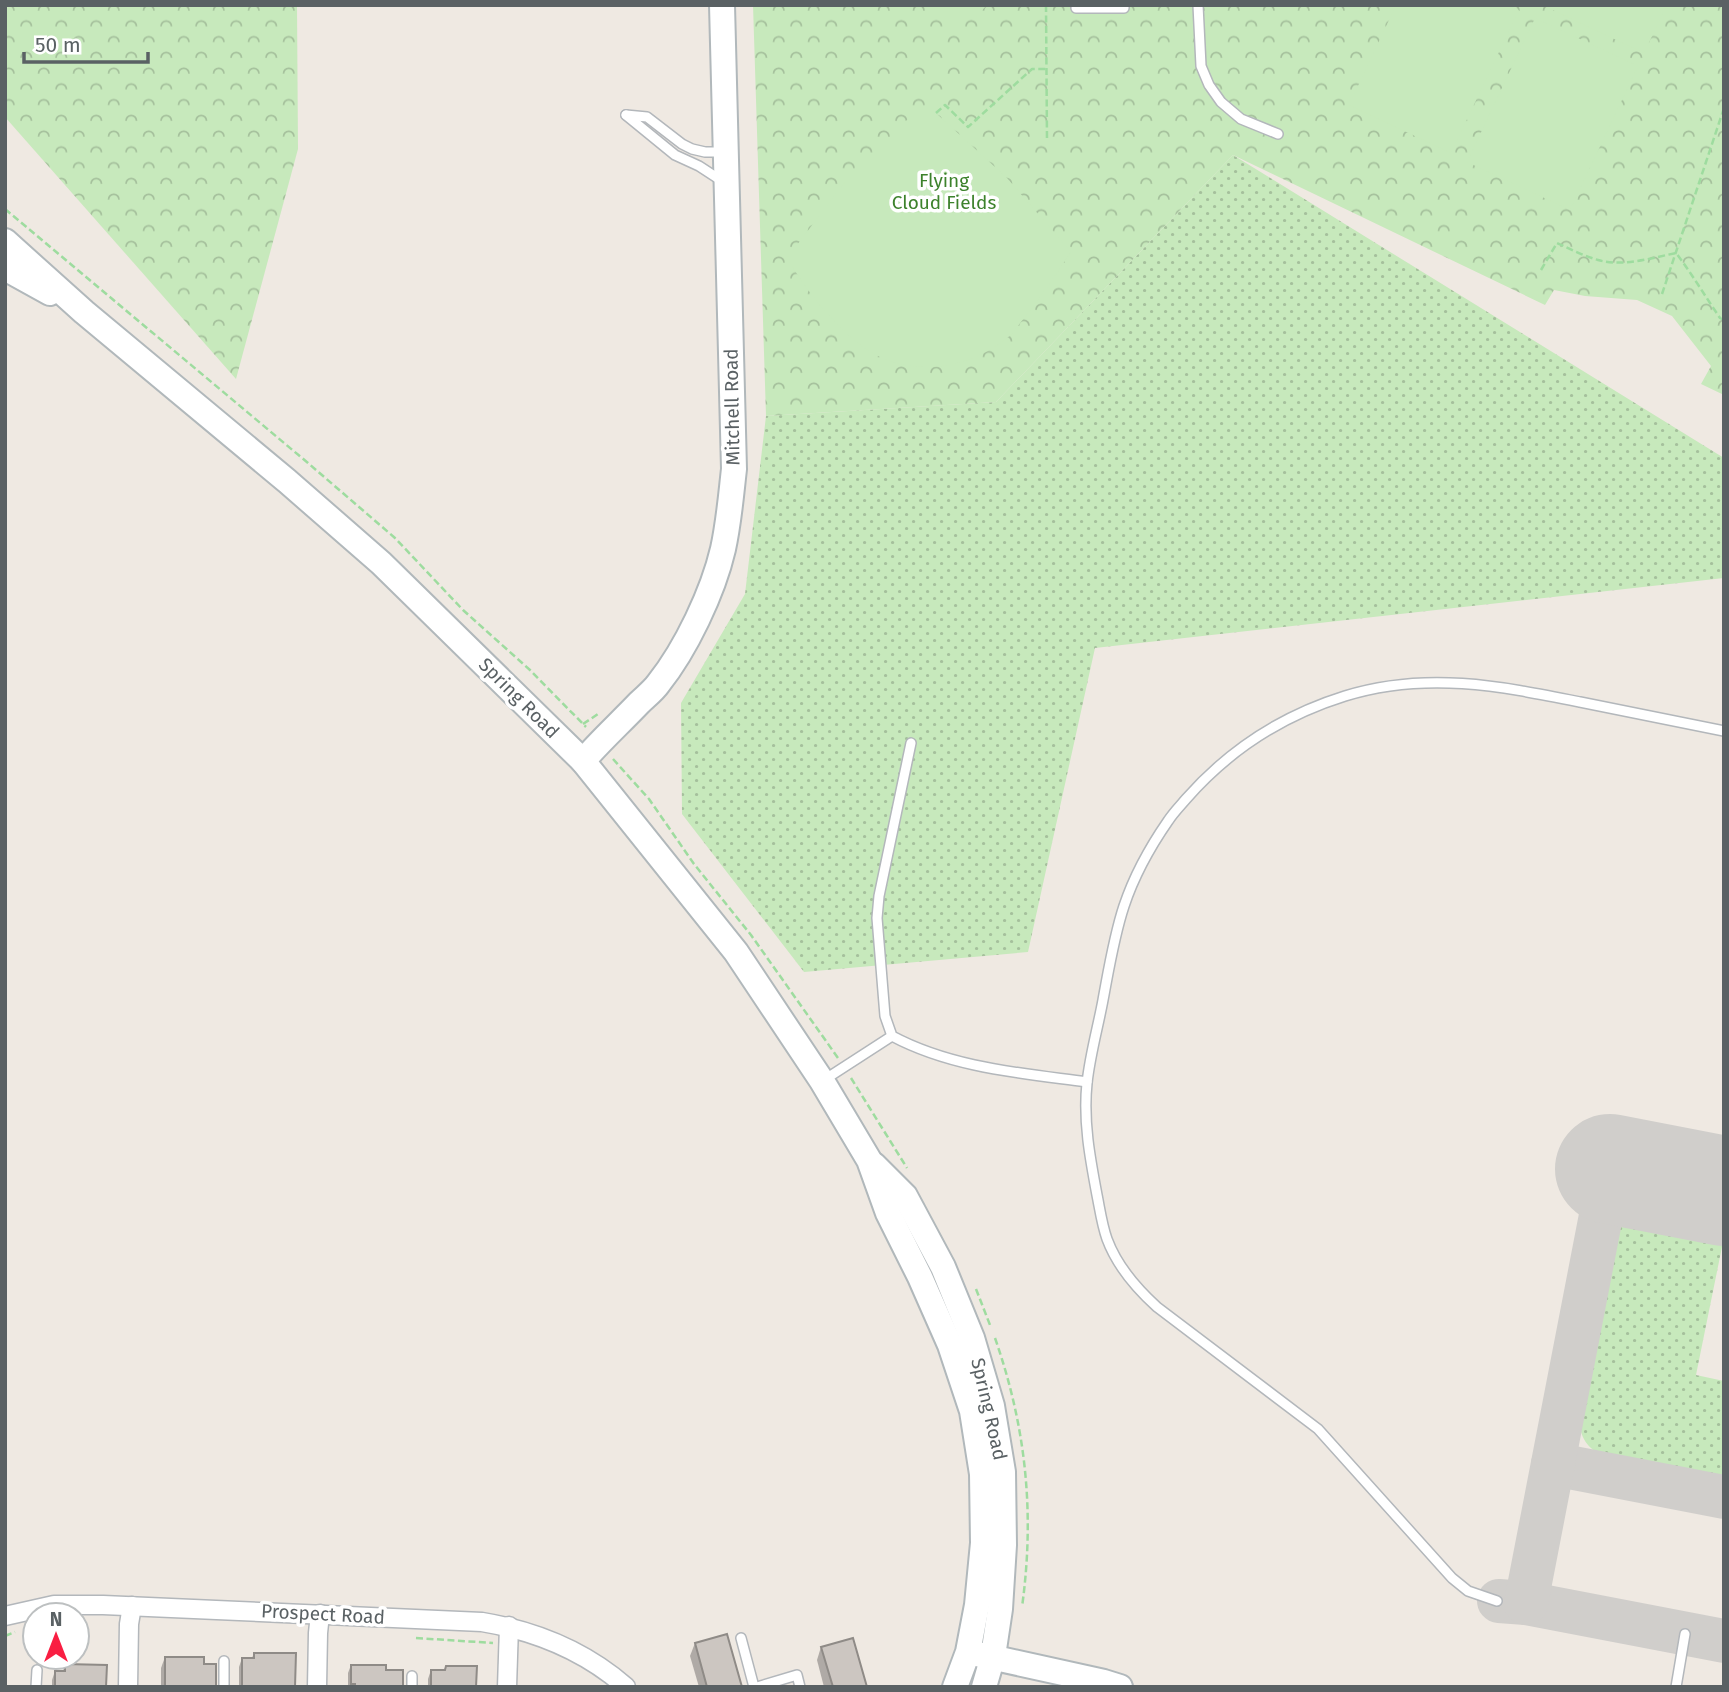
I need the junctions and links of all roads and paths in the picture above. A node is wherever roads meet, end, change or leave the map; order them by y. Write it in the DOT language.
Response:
graph roads {
  1 [pos="722,5"];
  2 [pos="1046,5"];
  3 [pos="1124,5"];
  4 [pos="1198,5"];
  5 [pos="1076,8"];
  6 [pos="1047,69"];
  7 [pos="1724,108"];
  8 [pos="936,113"];
  9 [pos="1278,134"];
  10 [pos="1047,141"];
  11 [pos="726,152"];
  12 [pos="727,185"];
  13 [pos="5,209"];
  14 [pos="5,240"];
  15 [pos="1676,253"];
  16 [pos="5,267"];
  17 [pos="1541,270"];
  18 [pos="1662,294"];
  19 [pos="84,312"];
  20 [pos="1724,320"];
  21 [pos="602,710"];
  22 [pos="583,724"];
  23 [pos="1724,731"];
  24 [pos="911,743"];
  25 [pos="590,752"];
  26 [pos="892,1036"];
  27 [pos="844,1068"];
  28 [pos="822,1081"];
  29 [pos="1087,1082"];
  30 [pos="869,1160"];
  31 [pos="910,1172"];
  32 [pos="974,1285"];
  33 [pos="991,1327"];
  34 [pos="995,1338"];
  35 [pos="1497,1601"];
  36 [pos="132,1606"];
  37 [pos="1022,1606"];
  38 [pos="320,1614"];
  39 [pos="5,1616"];
  40 [pos="1685,1634"];
  41 [pos="509,1635"];
  42 [pos="413,1637"];
  43 [pos="741,1638"];
  44 [pos="968,1652"];
  45 [pos="993,1656"];
  46 [pos="224,1661"];
  47 [pos="128,1687"];
  48 [pos="224,1687"];
  49 [pos="317,1687"];
  50 [pos="507,1687"];
  51 [pos="626,1687"];
  52 [pos="755,1687"];
  53 [pos="800,1687"];
  54 [pos="955,1687"];
  55 [pos="984,1687"];
  56 [pos="1120,1687"];
  57 [pos="1676,1687"];
  1 -- 11 [label="main road, Mitchell Road"];
  2 -- 6 [label="path"];
  3 -- 5 [label="lane"];
  4 -- 9 [label="lane"];
  6 -- 8 [label="path"];
  6 -- 10 [label="path"];
  7 -- 15 [label="path"];
  11 -- 12 [label="main road, Mitchell Road"];
  11 -- 12 [label="lane"];
  12 -- 25 [label="main road, Mitchell Road"];
  13 -- 22 [label="path"];
  14 -- 19 [label="main road, Spring Road"];
  15 -- 17 [label="path"];
  15 -- 18 [label="path"];
  15 -- 20 [label="path"];
  16 -- 19 [label="main road, Spring Road"];
  19 -- 25 [label="main road, Spring Road"];
  21 -- 22 [label="path"];
  22 -- 25 [label="path"];
  23 -- 29 [label="lane"];
  24 -- 26 [label="lane"];
  25 -- 27 [label="path"];
  25 -- 28 [label="main road, Spring Road"];
  26 -- 27 [label="lane"];
  26 -- 29 [label="lane"];
  27 -- 28 [label="lane"];
  27 -- 31 [label="path"];
  28 -- 30 [label="main road, Spring Road"];
  29 -- 35 [label="lane"];
  30 -- 44 [label="main road, Spring Road"];
  30 -- 45 [label="main road, Spring Road"];
  32 -- 33 [label="path"];
  34 -- 37 [label="path"];
  36 -- 38 [label="street, Prospect Road"];
  36 -- 39 [label="street, Prospect Road"];
  36 -- 47 [label="street"];
  38 -- 41 [label="street, Prospect Road"];
  38 -- 49 [label="street"];
  40 -- 57 [label="lane"];
  41 -- 42 [label="path"];
  41 -- 50 [label="street"];
  41 -- 51 [label="street, Prospect Road"];
  43 -- 52 [label="lane"];
  44 -- 45 [label="main road"];
  44 -- 54 [label="main road, Spring Road"];
  45 -- 55 [label="main road, Spring Road"];
  45 -- 56 [label="main road"];
  46 -- 48 [label="lane"];
  52 -- 53 [label="lane"];
}
